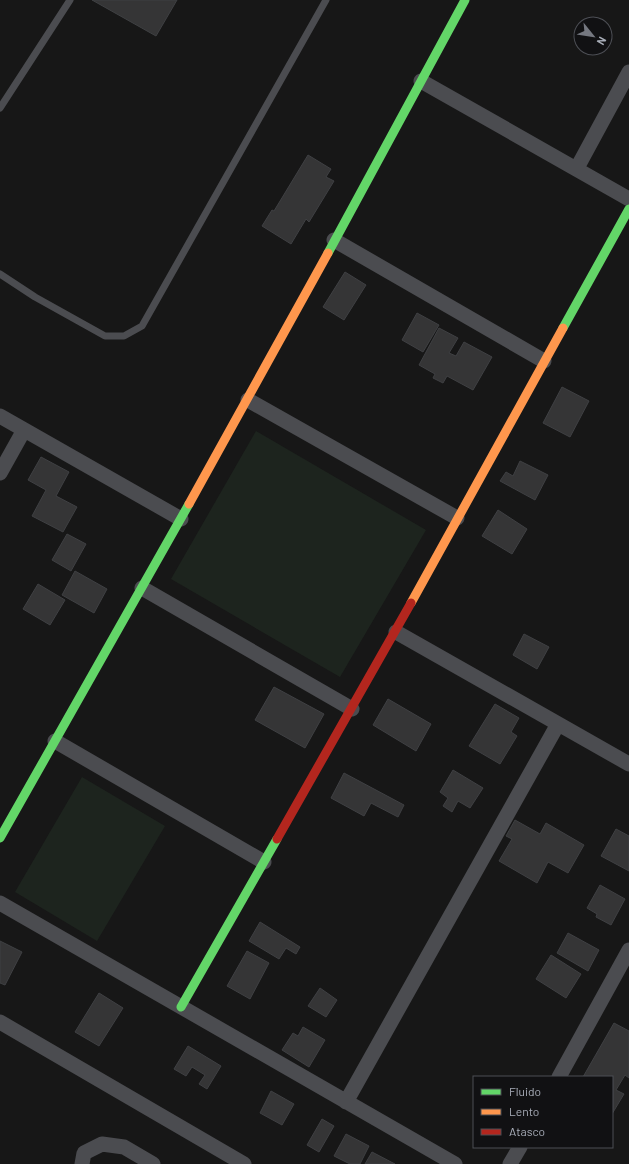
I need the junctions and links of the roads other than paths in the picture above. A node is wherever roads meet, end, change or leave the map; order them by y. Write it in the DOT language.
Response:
graph roads {
  1 [pos="70,0"];
  2 [pos="326,0"];
  3 [pos="466,0"];
  4 [pos="629,72"];
  5 [pos="421,81"];
  6 [pos="0,108"];
  7 [pos="577,168"];
  8 [pos="629,199"];
  9 [pos="629,209"];
  10 [pos="334,240"];
  11 [pos="0,274"];
  12 [pos="544,361"];
  13 [pos="248,400"];
  14 [pos="0,416"];
  15 [pos="24,430"];
  16 [pos="0,473"];
  17 [pos="457,518"];
  18 [pos="181,519"];
  19 [pos="142,588"];
  20 [pos="396,632"];
  21 [pos="352,709"];
  22 [pos="558,724"];
  23 [pos="55,741"];
  24 [pos="629,764"];
  25 [pos="0,838"];
  26 [pos="264,862"];
  27 [pos="0,903"];
  28 [pos="629,950"];
  29 [pos="181,1007"];
  30 [pos="0,1022"];
  31 [pos="560,1076"];
  32 [pos="346,1102"];
  33 [pos="519,1148"];
  34 [pos="82,1164"];
  35 [pos="153,1164"];
  36 [pos="244,1164"];
  37 [pos="455,1164"];
  38 [pos="510,1164"];
  1 -- 6 [label="lane"];
  2 -- 11 [label="lane"];
  3 -- 5 [label="street"];
  4 -- 7 [label="street"];
  5 -- 7 [label="street"];
  5 -- 10 [label="street"];
  7 -- 8 [label="street"];
  9 -- 12 [label="street"];
  10 -- 12 [label="street"];
  10 -- 13 [label="street"];
  12 -- 17 [label="street"];
  13 -- 17 [label="street"];
  13 -- 18 [label="street"];
  14 -- 15 [label="street"];
  15 -- 16 [label="street"];
  15 -- 18 [label="street"];
  17 -- 20 [label="street"];
  18 -- 19 [label="street"];
  19 -- 21 [label="street"];
  19 -- 23 [label="street"];
  20 -- 21 [label="street"];
  20 -- 22 [label="street"];
  21 -- 26 [label="street"];
  22 -- 24 [label="street"];
  22 -- 32 [label="street"];
  23 -- 25 [label="street"];
  23 -- 26 [label="street"];
  26 -- 29 [label="street"];
  27 -- 29 [label="street"];
  28 -- 31 [label="street"];
  29 -- 32 [label="street"];
  30 -- 36 [label="street"];
  32 -- 37 [label="street"];
  33 -- 38 [label="street"];
  34 -- 35 [label="street"];
}
